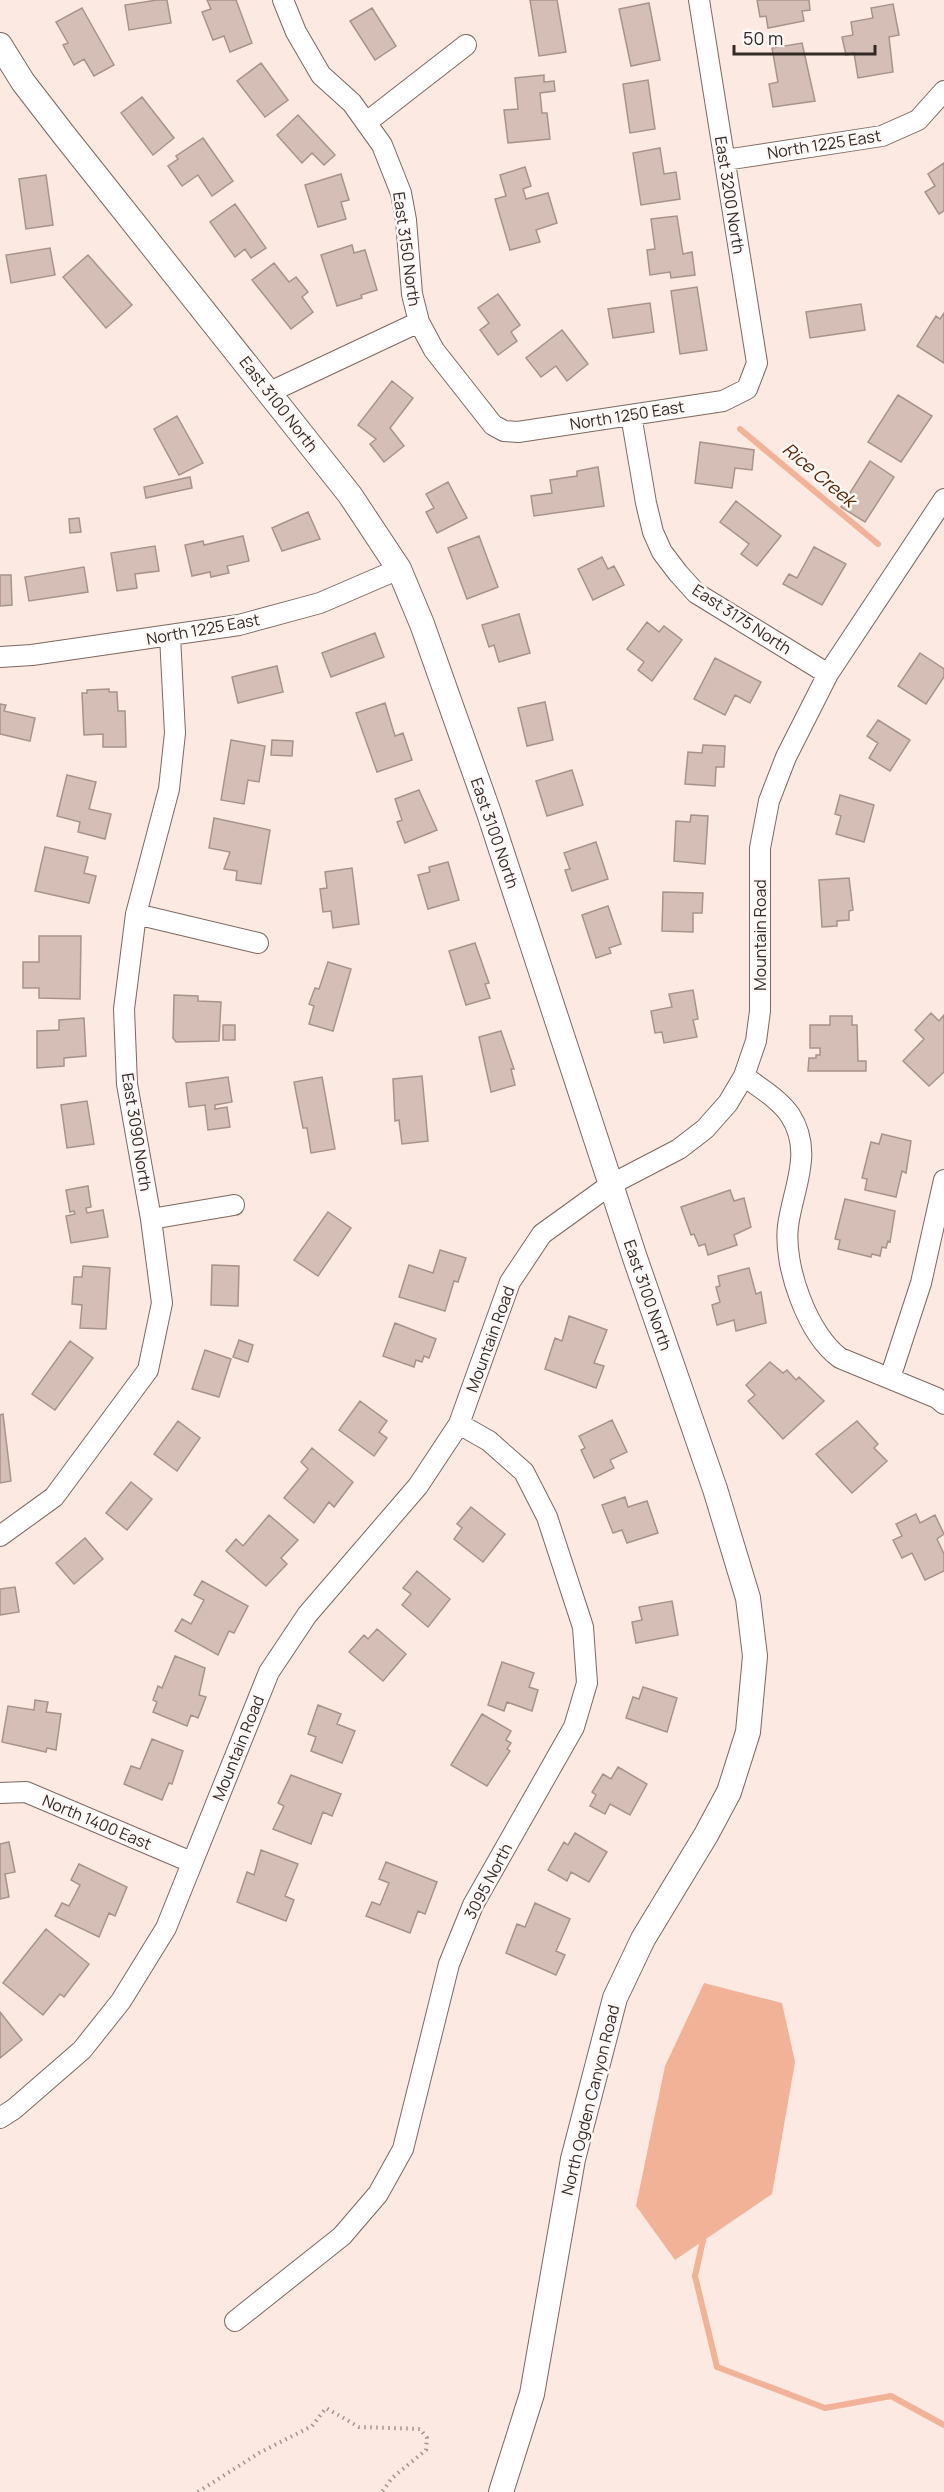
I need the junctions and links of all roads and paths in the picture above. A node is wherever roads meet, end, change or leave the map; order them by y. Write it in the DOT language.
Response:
graph roads {
  1 [pos="284,0"];
  2 [pos="699,0"];
  3 [pos="0,45"];
  4 [pos="466,45"];
  5 [pos="944,91"];
  6 [pos="368,122"];
  7 [pos="725,160"];
  8 [pos="419,322"];
  9 [pos="747,389"];
  10 [pos="270,392"];
  11 [pos="631,415"];
  12 [pos="504,431"];
  13 [pos="944,499"];
  14 [pos="399,569"];
  15 [pos="170,636"];
  16 [pos="0,657"];
  17 [pos="828,674"];
  18 [pos="136,914"];
  19 [pos="258,943"];
  20 [pos="744,1077"];
  21 [pos="944,1180"];
  22 [pos="610,1185"];
  23 [pos="234,1205"];
  24 [pos="151,1219"];
  25 [pos="890,1378"];
  26 [pos="944,1404"];
  27 [pos="459,1424"];
  28 [pos="0,1536"];
  29 [pos="748,1732"];
  30 [pos="0,1793"];
  31 [pos="191,1862"];
  32 [pos="0,2118"];
  33 [pos="235,2321"];
  34 [pos="198,2492"];
  35 [pos="382,2492"];
  36 [pos="501,2492"];
  1 -- 6 [label="street, East 3150 North"];
  2 -- 7 [label="street, East 3200 North"];
  3 -- 10 [label="main road, East 3100 North"];
  4 -- 6 [label="street"];
  5 -- 7 [label="street, North 1225 East"];
  6 -- 8 [label="street, East 3150 North"];
  7 -- 9 [label="street, East 3200 North"];
  8 -- 10 [label="street"];
  8 -- 12 [label="street, East 3150 North"];
  9 -- 11 [label="street, North 1250 East"];
  10 -- 14 [label="main road, East 3100 North"];
  11 -- 12 [label="street, North 1250 East"];
  11 -- 17 [label="street, East 3175 North"];
  13 -- 17 [label="street, Mountain Road"];
  14 -- 15 [label="street, North 1225 East"];
  14 -- 22 [label="main road, East 3100 North"];
  15 -- 16 [label="street, North 1225 East"];
  15 -- 18 [label="street, East 3090 North"];
  17 -- 20 [label="street, Mountain Road"];
  18 -- 19 [label="street"];
  18 -- 24 [label="street, East 3090 North"];
  20 -- 22 [label="street, Mountain Road"];
  20 -- 25 [label="street"];
  21 -- 25 [label="street"];
  22 -- 27 [label="street, Mountain Road"];
  22 -- 29 [label="main road, East 3100 North"];
  23 -- 24 [label="street"];
  24 -- 28 [label="street, East 3090 North"];
  25 -- 26 [label="street"];
  27 -- 31 [label="street, Mountain Road"];
  27 -- 33 [label="street, 3095 North"];
  29 -- 36 [label="main road, North Ogden Canyon Road"];
  30 -- 31 [label="street, North 1400 East"];
  31 -- 32 [label="street, Mountain Road"];
  34 -- 35 [label="path"];
}
